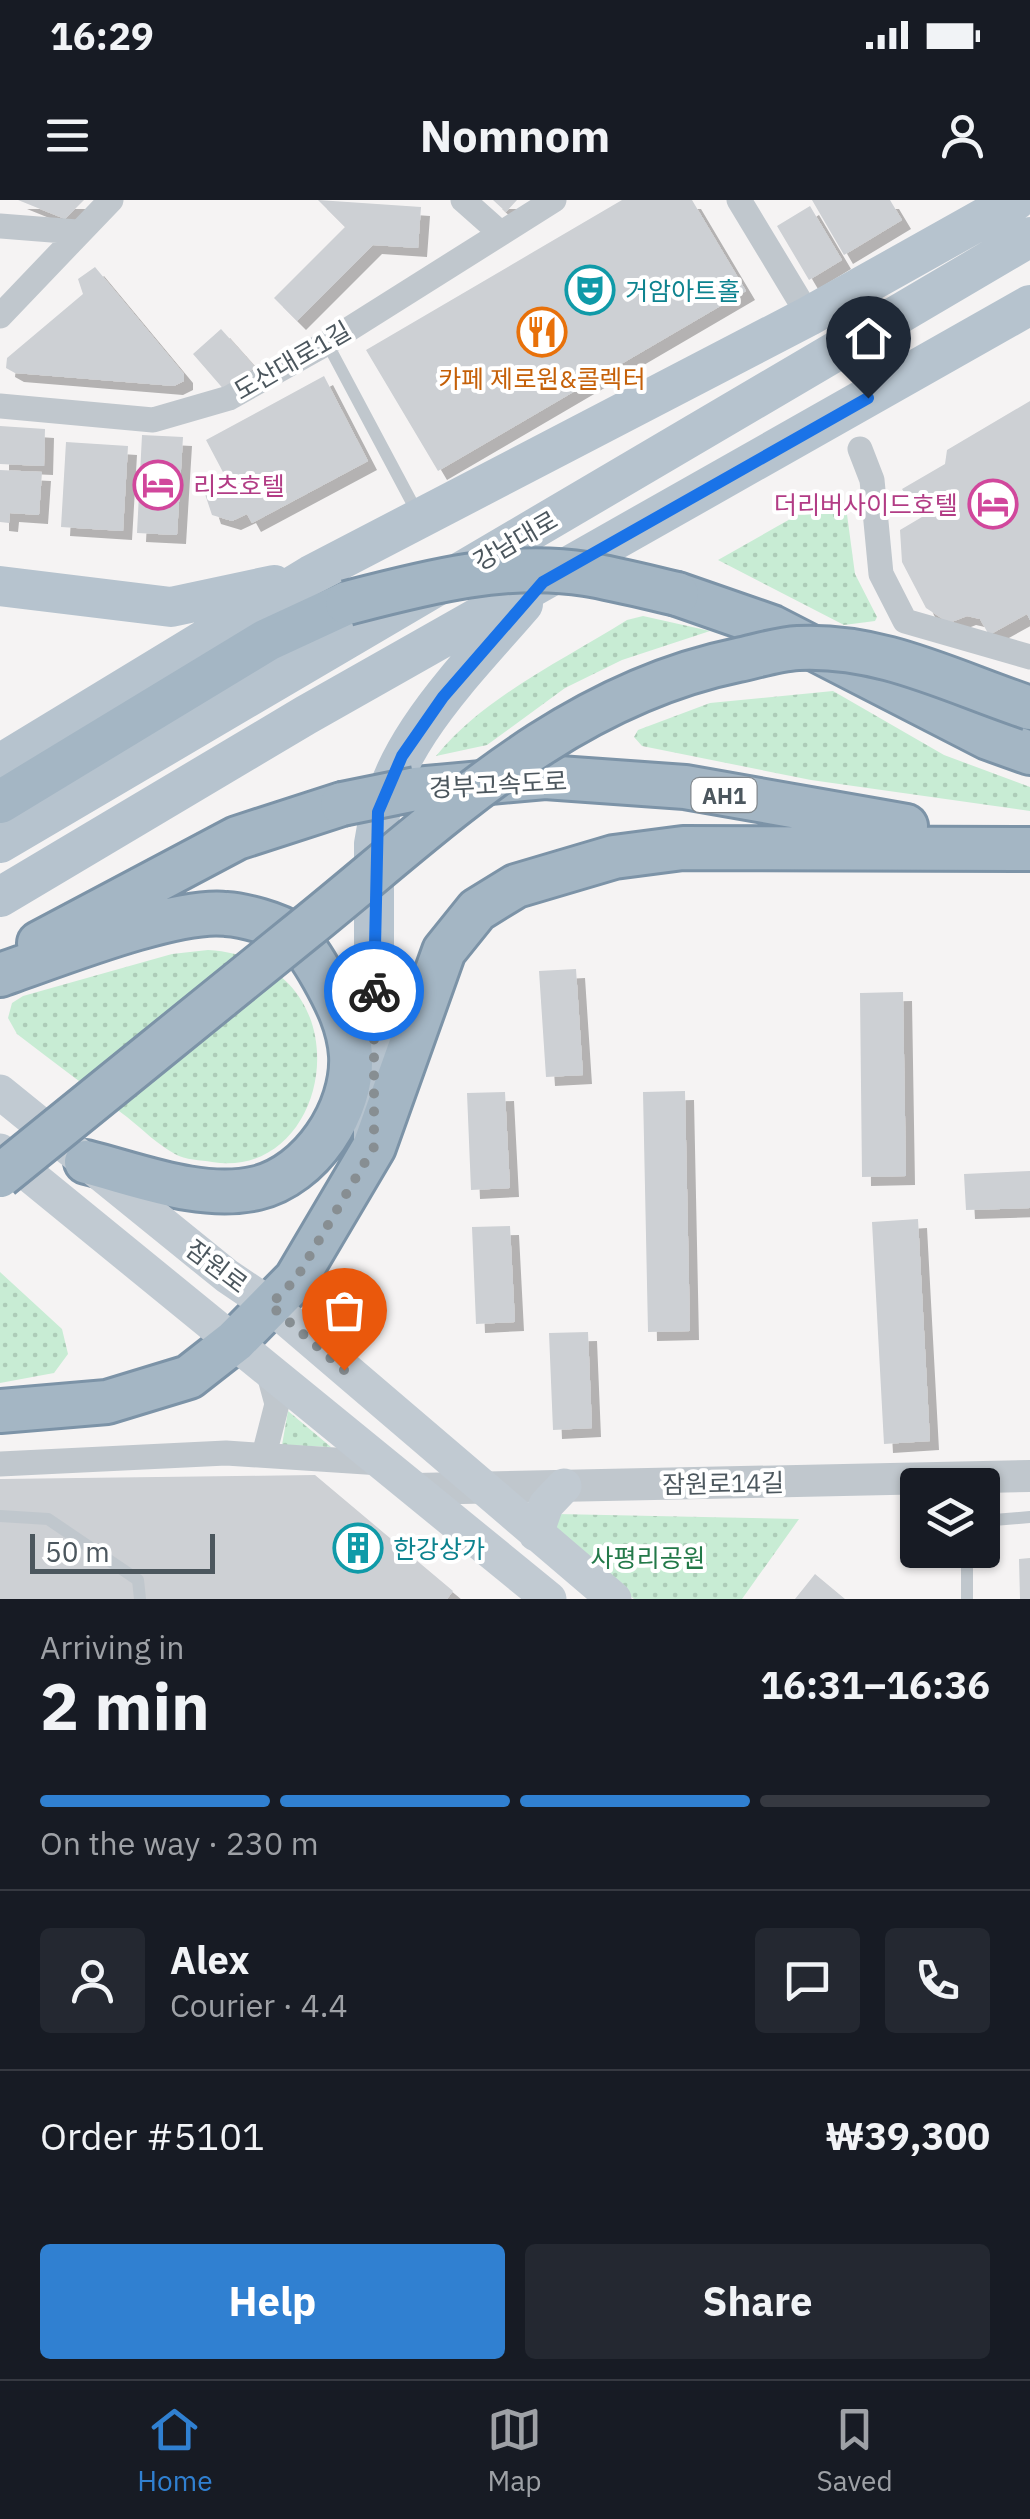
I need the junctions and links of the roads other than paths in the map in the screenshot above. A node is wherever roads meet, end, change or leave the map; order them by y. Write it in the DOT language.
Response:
graph roads {
  1 [pos="111,200"];
  2 [pos="463,200"];
  3 [pos="554,200"];
  4 [pos="739,200"];
  5 [pos="1016,200"];
  6 [pos="0,226"];
  7 [pos="498,231"];
  8 [pos="77,232"];
  9 [pos="1030,237"];
  10 [pos="1030,306"];
  11 [pos="0,316"];
  12 [pos="809,316"];
  13 [pos="326,343"];
  14 [pos="0,406"];
  15 [pos="860,449"];
  16 [pos="419,516"];
  17 [pos="311,574"];
  18 [pos="543,582"];
  19 [pos="0,586"];
  20 [pos="1030,656"];
  21 [pos="1030,708"];
  22 [pos="1030,754"];
  23 [pos="0,764"];
  24 [pos="0,802"];
  25 [pos="0,843"];
  26 [pos="1030,847"];
  27 [pos="0,897"];
  28 [pos="0,966"];
  29 [pos="0,975"];
  30 [pos="0,1092"];
  31 [pos="374,1147"];
  32 [pos="0,1151"];
  33 [pos="86,1162"];
  34 [pos="0,1176"];
  35 [pos="270,1305"];
  36 [pos="235,1341"];
  37 [pos="268,1371"];
  38 [pos="0,1411"];
  39 [pos="264,1455"];
  40 [pos="381,1463"];
  41 [pos="0,1464"];
  42 [pos="1030,1476"];
  43 [pos="564,1486"];
  44 [pos="480,1488"];
  45 [pos="415,1489"];
  46 [pos="0,1516"];
  47 [pos="1030,1517"];
  48 [pos="1000,1520"];
  49 [pos="536,1534"];
  50 [pos="967,1568"];
  51 [pos="140,1599"];
  52 [pos="550,1599"];
  53 [pos="614,1599"];
  54 [pos="967,1599"];
  1 -- 8 [label="street"];
  2 -- 7 [label="street"];
  3 -- 7 [label="street, 도산대로1길"];
  4 -- 12 [label="street"];
  5 -- 12 [label="main road"];
  6 -- 8 [label="street"];
  7 -- 13 [label="street, 도산대로1길"];
  8 -- 11 [label="street"];
  9 -- 25 [label="main road, 강남대로"];
  10 -- 18 [label="main road, 강남대로"];
  12 -- 16 [label="main road"];
  13 -- 14 [label="street, 도산대로1길"];
  13 -- 16 [label="lane"];
  15 -- 20 [label="street"];
  16 -- 17 [label="main road"];
  17 -- 19 [label="main road"];
  17 -- 23 [label="main road"];
  18 -- 27 [label="main road, 강남대로"];
  18 -- 31 [label="main road"];
  21 -- 34 [label="highway, bridge"];
  22 -- 24 [label="highway, bridge"];
  26 -- 28 [label="highway, 경부고속도로 / AH1, bridge"];
  26 -- 31 [label="highway"];
  29 -- 33 [label="highway"];
  30 -- 33 [label="main road, 잠원로"];
  31 -- 35 [label="highway"];
  32 -- 36 [label="main road, 잠원로"];
  33 -- 35 [label="main road, 잠원로"];
  35 -- 36 [label="highway"];
  35 -- 44 [label="main road, 잠원로"];
  36 -- 37 [label="main road, 잠원로"];
  36 -- 38 [label="highway"];
  37 -- 39 [label="street"];
  37 -- 40 [label="main road, 잠원로"];
  39 -- 40 [label="street"];
  39 -- 41 [label="street"];
  40 -- 45 [label="main road, 잠원로"];
  42 -- 43 [label="street, 잠원로14길"];
  43 -- 44 [label="street, 잠원로14길"];
  43 -- 49 [label="main road"];
  44 -- 45 [label="street, 잠원로14길"];
  44 -- 49 [label="main road, 잠원로"];
  45 -- 52 [label="main road, 잠원로"];
  46 -- 51 [label="lane"];
  47 -- 48 [label="lane"];
  49 -- 53 [label="main road, 잠원로"];
  50 -- 54 [label="lane"];
}
